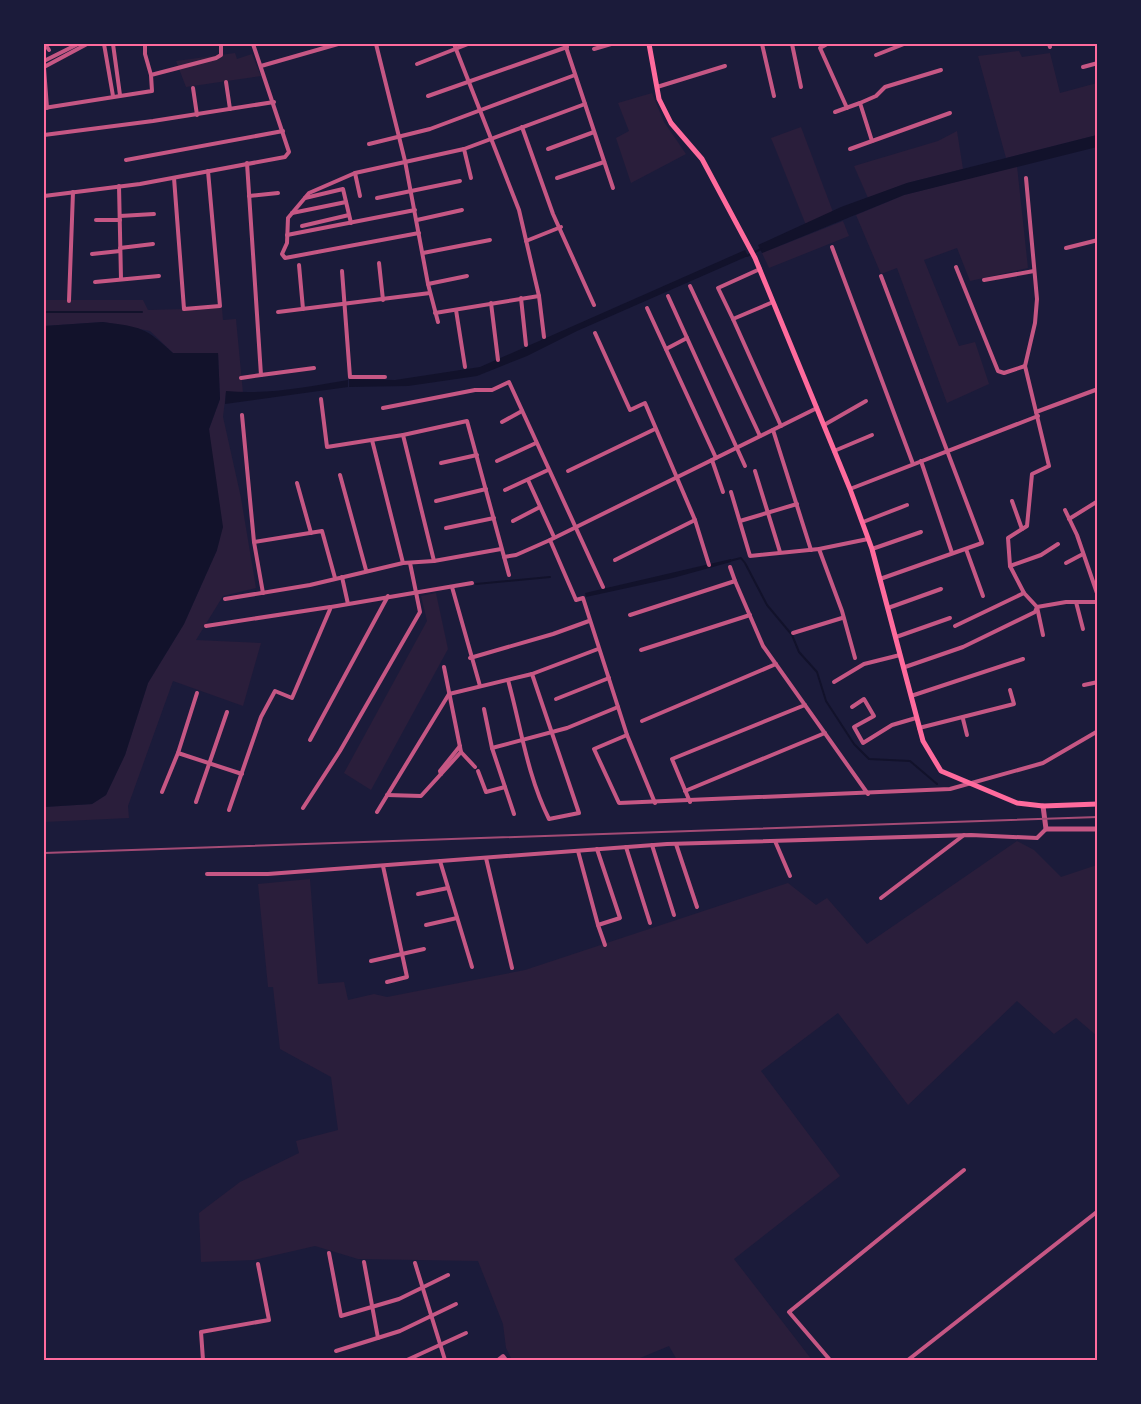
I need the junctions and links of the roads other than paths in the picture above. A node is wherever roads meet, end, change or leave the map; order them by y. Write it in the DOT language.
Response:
graph roads {
  1 [pos="45,44"];
  2 [pos="78,44"];
  3 [pos="87,44"];
  4 [pos="104,44"];
  5 [pos="113,44"];
  6 [pos="146,44"];
  7 [pos="221,44"];
  8 [pos="254,44"];
  9 [pos="338,44"];
  10 [pos="376,44"];
  11 [pos="468,44"];
  12 [pos="611,44"];
  13 [pos="649,44"];
  14 [pos="762,44"];
  15 [pos="792,44"];
  16 [pos="827,44"];
  17 [pos="904,44"];
  18 [pos="566,45"];
  19 [pos="455,46"];
  20 [pos="594,49"];
  21 [pos="49,50"];
  22 [pos="876,56"];
  23 [pos="44,61"];
  24 [pos="1098,63"];
  25 [pos="417,64"];
  26 [pos="261,66"];
  27 [pos="725,66"];
  28 [pos="1083,67"];
  29 [pos="44,68"];
  30 [pos="942,70"];
  31 [pos="152,75"];
  32 [pos="575,75"];
  33 [pos="226,82"];
  34 [pos="468,82"];
  35 [pos="656,87"];
  36 [pos="801,87"];
  37 [pos="193,88"];
  38 [pos="120,95"];
  39 [pos="113,96"];
  40 [pos="428,96"];
  41 [pos="774,96"];
  42 [pos="274,102"];
  43 [pos="860,103"];
  44 [pos="585,104"];
  45 [pos="45,108"];
  46 [pos="847,108"];
  47 [pos="230,109"];
  48 [pos="480,110"];
  49 [pos="836,112"];
  50 [pos="950,113"];
  51 [pos="197,115"];
  52 [pos="522,127"];
  53 [pos="283,131"];
  54 [pos="594,132"];
  55 [pos="44,135"];
  56 [pos="400,137"];
  57 [pos="491,138"];
  58 [pos="872,141"];
  59 [pos="369,144"];
  60 [pos="464,149"];
  61 [pos="548,149"];
  62 [pos="850,149"];
  63 [pos="126,160"];
  64 [pos="405,161"];
  65 [pos="604,162"];
  66 [pos="246,164"];
  67 [pos="208,171"];
  68 [pos="355,173"];
  69 [pos="174,178"];
  70 [pos="471,178"];
  71 [pos="556,178"];
  72 [pos="1026,178"];
  73 [pos="460,181"];
  74 [pos="119,186"];
  75 [pos="613,188"];
  76 [pos="411,191"];
  77 [pos="74,192"];
  78 [pos="278,194"];
  79 [pos="44,196"];
  80 [pos="249,196"];
  81 [pos="360,196"];
  82 [pos="377,198"];
  83 [pos="304,199"];
  84 [pos="346,202"];
  85 [pos="415,210"];
  86 [pos="462,210"];
  87 [pos="292,213"];
  88 [pos="154,214"];
  89 [pos="349,215"];
  90 [pos="120,218"];
  91 [pos="96,220"];
  92 [pos="417,220"];
  93 [pos="353,222"];
  94 [pos="302,226"];
  95 [pos="561,227"];
  96 [pos="419,233"];
  97 [pos="287,235"];
  98 [pos="490,240"];
  99 [pos="1098,240"];
  100 [pos="526,241"];
  101 [pos="153,244"];
  102 [pos="832,247"];
  103 [pos="1066,248"];
  104 [pos="120,250"];
  105 [pos="423,253"];
  106 [pos="92,254"];
  107 [pos="379,263"];
  108 [pos="299,265"];
  109 [pos="956,267"];
  110 [pos="760,269"];
  111 [pos="342,271"];
  112 [pos="1034,271"];
  113 [pos="159,276"];
  114 [pos="467,276"];
  115 [pos="881,276"];
  116 [pos="121,279"];
  117 [pos="984,280"];
  118 [pos="95,282"];
  119 [pos="428,284"];
  120 [pos="690,286"];
  121 [pos="430,293"];
  122 [pos="539,296"];
  123 [pos="668,296"];
  124 [pos="521,298"];
  125 [pos="383,300"];
  126 [pos="69,301"];
  127 [pos="774,302"];
  128 [pos="490,303"];
  129 [pos="344,304"];
  130 [pos="594,304"];
  131 [pos="647,308"];
  132 [pos="303,309"];
  133 [pos="456,310"];
  134 [pos="278,312"];
  135 [pos="435,313"];
  136 [pos="733,319"];
  137 [pos="438,322"];
  138 [pos="595,333"];
  139 [pos="543,337"];
  140 [pos="687,338"];
  141 [pos="526,345"];
  142 [pos="666,349"];
  143 [pos="498,360"];
  144 [pos="1025,366"];
  145 [pos="314,368"];
  146 [pos="465,368"];
  147 [pos="261,375"];
  148 [pos="385,377"];
  149 [pos="241,378"];
  150 [pos="1098,389"];
  151 [pos="321,399"];
  152 [pos="866,401"];
  153 [pos="383,408"];
  154 [pos="817,408"];
  155 [pos="522,411"];
  156 [pos="465,412"];
  157 [pos="1037,414"];
  158 [pos="242,415"];
  159 [pos="467,421"];
  160 [pos="501,422"];
  161 [pos="781,426"];
  162 [pos="823,426"];
  163 [pos="656,429"];
  164 [pos="773,430"];
  165 [pos="403,435"];
  166 [pos="872,435"];
  167 [pos="760,436"];
  168 [pos="372,440"];
  169 [pos="536,443"];
  170 [pos="738,447"];
  171 [pos="948,450"];
  172 [pos="834,451"];
  173 [pos="477,455"];
  174 [pos="714,459"];
  175 [pos="497,461"];
  176 [pos="921,461"];
  177 [pos="441,463"];
  178 [pos="913,464"];
  179 [pos="745,466"];
  180 [pos="548,470"];
  181 [pos="568,471"];
  182 [pos="755,471"];
  183 [pos="340,475"];
  184 [pos="676,478"];
  185 [pos="528,480"];
  186 [pos="297,483"];
  187 [pos="486,489"];
  188 [pos="850,489"];
  189 [pos="505,490"];
  190 [pos="723,492"];
  191 [pos="730,492"];
  192 [pos="436,501"];
  193 [pos="1012,501"];
  194 [pos="1098,501"];
  195 [pos="796,504"];
  196 [pos="907,505"];
  197 [pos="540,507"];
  198 [pos="1065,510"];
  199 [pos="768,513"];
  200 [pos="494,518"];
  201 [pos="1069,519"];
  202 [pos="695,520"];
  203 [pos="513,521"];
  204 [pos="740,521"];
  205 [pos="863,522"];
  206 [pos="577,526"];
  207 [pos="446,528"];
  208 [pos="1022,529"];
  209 [pos="921,532"];
  210 [pos="311,533"];
  211 [pos="869,538"];
  212 [pos="552,539"];
  213 [pos="254,542"];
  214 [pos="1058,543"];
  215 [pos="501,549"];
  216 [pos="819,549"];
  217 [pos="872,549"];
  218 [pos="966,549"];
  219 [pos="811,550"];
  220 [pos="780,552"];
  221 [pos="952,554"];
  222 [pos="1083,554"];
  223 [pos="504,557"];
  224 [pos="615,560"];
  225 [pos="434,561"];
  226 [pos="403,563"];
  227 [pos="410,563"];
  228 [pos="1066,563"];
  229 [pos="710,565"];
  230 [pos="1010,566"];
  231 [pos="730,567"];
  232 [pos="366,570"];
  233 [pos="509,575"];
  234 [pos="342,576"];
  235 [pos="335,578"];
  236 [pos="880,579"];
  237 [pos="735,581"];
  238 [pos="472,583"];
  239 [pos="452,587"];
  240 [pos="603,587"];
  241 [pos="941,589"];
  242 [pos="417,592"];
  243 [pos="263,593"];
  244 [pos="1024,593"];
  245 [pos="388,596"];
  246 [pos="983,596"];
  247 [pos="1098,596"];
  248 [pos="225,599"];
  249 [pos="1076,602"];
  250 [pos="1098,602"];
  251 [pos="348,604"];
  252 [pos="331,607"];
  253 [pos="1037,607"];
  254 [pos="888,608"];
  255 [pos="630,615"];
  256 [pos="750,615"];
  257 [pos="842,618"];
  258 [pos="950,618"];
  259 [pos="589,621"];
  260 [pos="206,626"];
  261 [pos="955,626"];
  262 [pos="1083,629"];
  263 [pos="794,633"];
  264 [pos="1043,635"];
  265 [pos="896,637"];
  266 [pos="598,649"];
  267 [pos="640,650"];
  268 [pos="900,655"];
  269 [pos="470,658"];
  270 [pos="855,658"];
  271 [pos="1023,659"];
  272 [pos="776,664"];
  273 [pos="444,667"];
  274 [pos="904,668"];
  275 [pos="532,674"];
  276 [pos="609,678"];
  277 [pos="508,680"];
  278 [pos="834,682"];
  279 [pos="1098,682"];
  280 [pos="1084,685"];
  281 [pos="480,686"];
  282 [pos="1010,690"];
  283 [pos="197,693"];
  284 [pos="449,694"];
  285 [pos="911,696"];
  286 [pos="556,699"];
  287 [pos="806,705"];
  288 [pos="618,707"];
  289 [pos="852,707"];
  290 [pos="484,709"];
  291 [pos="227,712"];
  292 [pos="916,717"];
  293 [pos="963,719"];
  294 [pos="642,721"];
  295 [pos="919,728"];
  296 [pos="1098,731"];
  297 [pos="550,733"];
  298 [pos="825,733"];
  299 [pos="627,735"];
  300 [pos="967,735"];
  301 [pos="310,740"];
  302 [pos="522,740"];
  303 [pos="460,745"];
  304 [pos="492,748"];
  305 [pos="462,752"];
  306 [pos="177,753"];
  307 [pos="210,764"];
  308 [pos="242,774"];
  309 [pos="441,774"];
  310 [pos="972,783"];
  311 [pos="505,787"];
  312 [pos="685,791"];
  313 [pos="162,792"];
  314 [pos="387,795"];
  315 [pos="869,795"];
  316 [pos="196,802"];
  317 [pos="690,802"];
  318 [pos="655,803"];
  319 [pos="1098,804"];
  320 [pos="1043,806"];
  321 [pos="303,808"];
  322 [pos="229,810"];
  323 [pos="377,812"];
  324 [pos="514,814"];
  325 [pos="1046,829"];
  326 [pos="1098,829"];
  327 [pos="964,835"];
  328 [pos="775,841"];
  329 [pos="676,844"];
  330 [pos="652,845"];
  331 [pos="626,847"];
  332 [pos="597,849"];
  333 [pos="578,851"];
  334 [pos="486,858"];
  335 [pos="440,861"];
  336 [pos="383,866"];
  337 [pos="207,874"];
  338 [pos="789,876"];
  339 [pos="448,888"];
  340 [pos="418,894"];
  341 [pos="881,898"];
  342 [pos="697,907"];
  343 [pos="674,915"];
  344 [pos="457,918"];
  345 [pos="650,923"];
  346 [pos="426,925"];
  347 [pos="598,925"];
  348 [pos="605,945"];
  349 [pos="424,949"];
  350 [pos="402,954"];
  351 [pos="371,961"];
  352 [pos="472,967"];
  353 [pos="512,968"];
  354 [pos="387,982"];
  355 [pos="964,1170"];
  356 [pos="1098,1210"];
  357 [pos="329,1253"];
  358 [pos="364,1262"];
  359 [pos="415,1263"];
  360 [pos="258,1264"];
  361 [pos="448,1275"];
  362 [pos="421,1288"];
  363 [pos="456,1304"];
  364 [pos="373,1307"];
  365 [pos="431,1317"];
  366 [pos="466,1333"];
  367 [pos="378,1338"];
  368 [pos="440,1347"];
  369 [pos="336,1351"];
  370 [pos="202,1360"];
  371 [pos="407,1360"];
  372 [pos="446,1360"];
  373 [pos="498,1360"];
  374 [pos="506,1360"];
  375 [pos="830,1360"];
  376 [pos="908,1360"];
  1 -- 21 [label="street"];
  2 -- 23 [label="street"];
  3 -- 29 [label="street"];
  4 -- 39 [label="street"];
  5 -- 38 [label="street"];
  6 -- 31 [label="street"];
  7 -- 31 [label="street"];
  8 -- 26 [label="street"];
  9 -- 26 [label="street"];
  10 -- 56 [label="street"];
  11 -- 19 [label="street"];
  12 -- 20 [label="street"];
  13 -- 35 [label="main road"];
  14 -- 41 [label="street"];
  15 -- 36 [label="street"];
  16 -- 46 [label="street"];
  17 -- 22 [label="street"];
  18 -- 32 [label="street"];
  18 -- 34 [label="street"];
  19 -- 25 [label="street"];
  19 -- 34 [label="street"];
  24 -- 28 [label="street"];
  26 -- 42 [label="street"];
  27 -- 35 [label="street"];
  29 -- 45 [label="street"];
  30 -- 43 [label="street"];
  31 -- 38 [label="street"];
  32 -- 44 [label="street"];
  32 -- 48 [label="street"];
  33 -- 47 [label="street"];
  34 -- 40 [label="street"];
  34 -- 48 [label="street"];
  35 -- 110 [label="main road"];
  37 -- 51 [label="street"];
  38 -- 39 [label="street"];
  39 -- 45 [label="street"];
  42 -- 47 [label="street"];
  42 -- 53 [label="street"];
  43 -- 46 [label="street"];
  43 -- 58 [label="street"];
  44 -- 52 [label="street"];
  44 -- 54 [label="street"];
  46 -- 49 [label="street"];
  47 -- 51 [label="street"];
  48 -- 56 [label="street"];
  48 -- 57 [label="street"];
  50 -- 58 [label="street"];
  51 -- 55 [label="street"];
  52 -- 57 [label="street"];
  52 -- 95 [label="street"];
  53 -- 63 [label="street"];
  53 -- 66 [label="street"];
  54 -- 61 [label="street"];
  54 -- 65 [label="street"];
  56 -- 59 [label="street"];
  56 -- 64 [label="street"];
  57 -- 60 [label="street"];
  57 -- 100 [label="street"];
  58 -- 62 [label="street"];
  60 -- 64 [label="street"];
  60 -- 70 [label="street"];
  64 -- 68 [label="street"];
  64 -- 76 [label="street"];
  65 -- 71 [label="street"];
  65 -- 75 [label="street"];
  66 -- 67 [label="street"];
  66 -- 80 [label="street"];
  67 -- 69 [label="street"];
  67 -- 69 [label="street"];
  68 -- 81 [label="street"];
  68 -- 83 [label="street"];
  69 -- 74 [label="street"];
  72 -- 112 [label="street"];
  73 -- 76 [label="street"];
  74 -- 77 [label="street"];
  74 -- 90 [label="street"];
  76 -- 82 [label="street"];
  76 -- 85 [label="street"];
  77 -- 79 [label="street"];
  77 -- 126 [label="street"];
  78 -- 80 [label="street"];
  80 -- 147 [label="street"];
  83 -- 84 [label="street"];
  83 -- 87 [label="street"];
  84 -- 87 [label="street"];
  84 -- 89 [label="street"];
  85 -- 92 [label="street"];
  85 -- 93 [label="street"];
  86 -- 92 [label="street"];
  87 -- 97 [label="street"];
  88 -- 90 [label="street"];
  89 -- 93 [label="street"];
  89 -- 94 [label="street"];
  90 -- 91 [label="street"];
  90 -- 104 [label="street"];
  92 -- 96 [label="street"];
  93 -- 97 [label="street"];
  95 -- 100 [label="street"];
  95 -- 130 [label="street"];
  96 -- 97 [label="street"];
  96 -- 105 [label="street"];
  98 -- 105 [label="street"];
  99 -- 103 [label="street"];
  100 -- 122 [label="street"];
  101 -- 104 [label="street"];
  102 -- 178 [label="street"];
  104 -- 106 [label="street"];
  104 -- 116 [label="street"];
  105 -- 119 [label="street"];
  107 -- 125 [label="street"];
  108 -- 132 [label="street"];
  109 -- 144 [label="street"];
  110 -- 127 [label="main road"];
  110 -- 136 [label="street"];
  111 -- 129 [label="street"];
  112 -- 117 [label="street"];
  112 -- 144 [label="street"];
  113 -- 116 [label="street"];
  114 -- 119 [label="street"];
  115 -- 171 [label="street"];
  116 -- 118 [label="street"];
  119 -- 121 [label="street"];
  120 -- 167 [label="street"];
  121 -- 125 [label="street"];
  121 -- 135 [label="street"];
  122 -- 124 [label="street"];
  122 -- 139 [label="street"];
  123 -- 140 [label="street"];
  124 -- 128 [label="street"];
  124 -- 141 [label="street"];
  125 -- 129 [label="street"];
  127 -- 136 [label="street"];
  127 -- 154 [label="main road"];
  128 -- 133 [label="street"];
  128 -- 143 [label="street"];
  129 -- 132 [label="street"];
  129 -- 148 [label="street"];
  131 -- 142 [label="street"];
  132 -- 134 [label="street"];
  133 -- 135 [label="street"];
  133 -- 146 [label="street"];
  135 -- 137 [label="street"];
  136 -- 161 [label="street"];
  138 -- 163 [label="street"];
  140 -- 142 [label="street"];
  140 -- 170 [label="street"];
  142 -- 174 [label="street"];
  144 -- 157 [label="street"];
  145 -- 147 [label="street"];
  147 -- 149 [label="street"];
  150 -- 157 [label="street"];
  151 -- 168 [label="street"];
  152 -- 162 [label="street"];
  153 -- 155 [label="street"];
  154 -- 161 [label="street"];
  154 -- 162 [label="main road"];
  155 -- 160 [label="street"];
  155 -- 169 [label="street"];
  156 -- 159 [label="street"];
  157 -- 171 [label="street"];
  157 -- 208 [label="street"];
  158 -- 213 [label="street"];
  159 -- 165 [label="street"];
  159 -- 173 [label="street"];
  161 -- 164 [label="street"];
  162 -- 172 [label="main road"];
  163 -- 181 [label="street"];
  163 -- 184 [label="street"];
  164 -- 167 [label="street"];
  164 -- 195 [label="street"];
  165 -- 168 [label="street"];
  165 -- 225 [label="street"];
  166 -- 172 [label="street"];
  167 -- 170 [label="street"];
  168 -- 226 [label="street"];
  169 -- 175 [label="street"];
  169 -- 180 [label="street"];
  170 -- 174 [label="street"];
  170 -- 179 [label="street"];
  171 -- 176 [label="street"];
  171 -- 218 [label="street"];
  172 -- 188 [label="main road"];
  173 -- 177 [label="street"];
  173 -- 187 [label="street"];
  174 -- 184 [label="street"];
  174 -- 190 [label="street"];
  176 -- 178 [label="street"];
  176 -- 221 [label="street"];
  178 -- 188 [label="street"];
  180 -- 185 [label="street"];
  180 -- 206 [label="street"];
  182 -- 199 [label="street"];
  183 -- 232 [label="street"];
  184 -- 202 [label="street"];
  184 -- 206 [label="street"];
  185 -- 189 [label="street"];
  185 -- 197 [label="street"];
  186 -- 210 [label="street"];
  187 -- 192 [label="street"];
  187 -- 200 [label="street"];
  188 -- 205 [label="main road"];
  191 -- 204 [label="street"];
  193 -- 208 [label="street"];
  194 -- 201 [label="street"];
  195 -- 199 [label="street"];
  195 -- 219 [label="street"];
  196 -- 205 [label="street"];
  197 -- 203 [label="street"];
  197 -- 212 [label="street"];
  198 -- 201 [label="street"];
  199 -- 204 [label="street"];
  199 -- 220 [label="street"];
  200 -- 207 [label="street"];
  200 -- 215 [label="street"];
  201 -- 222 [label="street"];
  202 -- 224 [label="street"];
  202 -- 229 [label="street"];
  204 -- 220 [label="street"];
  205 -- 211 [label="main road"];
  206 -- 212 [label="street"];
  206 -- 240 [label="street"];
  208 -- 230 [label="street"];
  209 -- 217 [label="street"];
  210 -- 213 [label="street"];
  210 -- 235 [label="street"];
  211 -- 216 [label="street"];
  211 -- 217 [label="main road"];
  212 -- 223 [label="street"];
  212 -- 259 [label="street"];
  213 -- 243 [label="street"];
  214 -- 230 [label="street"];
  215 -- 223 [label="street"];
  215 -- 225 [label="street"];
  216 -- 219 [label="street"];
  216 -- 257 [label="street"];
  217 -- 236 [label="main road"];
  218 -- 221 [label="street"];
  218 -- 246 [label="street"];
  219 -- 220 [label="street"];
  221 -- 236 [label="street"];
  222 -- 228 [label="street"];
  222 -- 247 [label="street"];
  223 -- 233 [label="street"];
  225 -- 227 [label="street"];
  226 -- 227 [label="street"];
  226 -- 232 [label="street"];
  227 -- 242 [label="street"];
  230 -- 244 [label="street"];
  231 -- 237 [label="street"];
  232 -- 234 [label="street"];
  234 -- 235 [label="street"];
  234 -- 251 [label="street"];
  235 -- 243 [label="street"];
  236 -- 254 [label="main road"];
  237 -- 255 [label="street"];
  237 -- 256 [label="street"];
  238 -- 239 [label="street"];
  239 -- 242 [label="street"];
  239 -- 269 [label="street"];
  241 -- 254 [label="street"];
  242 -- 245 [label="street"];
  242 -- 321 [label="street"];
  243 -- 248 [label="street"];
  244 -- 253 [label="street"];
  244 -- 261 [label="street"];
  245 -- 251 [label="street"];
  245 -- 301 [label="street"];
  249 -- 250 [label="street"];
  249 -- 253 [label="street"];
  249 -- 262 [label="street"];
  251 -- 252 [label="street"];
  252 -- 260 [label="street"];
  252 -- 308 [label="street"];
  253 -- 264 [label="street"];
  253 -- 274 [label="street"];
  254 -- 265 [label="main road"];
  256 -- 267 [label="street"];
  256 -- 272 [label="street"];
  257 -- 263 [label="street"];
  257 -- 270 [label="street"];
  258 -- 265 [label="street"];
  259 -- 266 [label="street"];
  259 -- 269 [label="street"];
  265 -- 268 [label="main road"];
  266 -- 275 [label="street"];
  266 -- 276 [label="street"];
  268 -- 274 [label="main road"];
  268 -- 278 [label="street"];
  269 -- 281 [label="street"];
  271 -- 285 [label="street"];
  272 -- 287 [label="street"];
  272 -- 294 [label="street"];
  273 -- 284 [label="street"];
  274 -- 285 [label="main road"];
  275 -- 277 [label="street"];
  275 -- 297 [label="street"];
  276 -- 286 [label="street"];
  276 -- 288 [label="street"];
  277 -- 281 [label="street"];
  277 -- 302 [label="street"];
  279 -- 280 [label="street"];
  281 -- 284 [label="street"];
  282 -- 293 [label="street"];
  283 -- 306 [label="street"];
  284 -- 303 [label="street"];
  284 -- 314 [label="street"];
  285 -- 292 [label="main road"];
  287 -- 298 [label="street"];
  287 -- 312 [label="street"];
  288 -- 297 [label="street"];
  288 -- 299 [label="street"];
  289 -- 292 [label="street"];
  290 -- 304 [label="street"];
  291 -- 307 [label="street"];
  292 -- 295 [label="main road"];
  293 -- 295 [label="street"];
  293 -- 300 [label="street"];
  295 -- 310 [label="main road"];
  296 -- 310 [label="street"];
  297 -- 302 [label="street"];
  297 -- 302 [label="street"];
  298 -- 312 [label="street"];
  298 -- 315 [label="street"];
  299 -- 318 [label="street"];
  299 -- 318 [label="street"];
  302 -- 304 [label="street"];
  303 -- 305 [label="street"];
  303 -- 309 [label="street"];
  304 -- 311 [label="street"];
  305 -- 309 [label="street"];
  305 -- 311 [label="street"];
  306 -- 307 [label="street"];
  306 -- 313 [label="street"];
  307 -- 308 [label="street"];
  307 -- 316 [label="street"];
  308 -- 322 [label="street"];
  309 -- 314 [label="street"];
  310 -- 315 [label="street"];
  310 -- 320 [label="main road"];
  311 -- 324 [label="street"];
  312 -- 317 [label="street"];
  314 -- 323 [label="street"];
  315 -- 317 [label="street"];
  317 -- 318 [label="street"];
  319 -- 320 [label="main road"];
  320 -- 325 [label="street"];
  325 -- 326 [label="street"];
  325 -- 327 [label="street"];
  327 -- 328 [label="street"];
  327 -- 341 [label="street"];
  328 -- 329 [label="street"];
  328 -- 338 [label="street"];
  329 -- 330 [label="street"];
  329 -- 342 [label="street"];
  330 -- 331 [label="street"];
  330 -- 343 [label="street"];
  331 -- 332 [label="street"];
  331 -- 345 [label="street"];
  332 -- 333 [label="street"];
  332 -- 347 [label="street"];
  333 -- 334 [label="street"];
  333 -- 347 [label="street"];
  334 -- 335 [label="street"];
  334 -- 353 [label="street"];
  335 -- 336 [label="street"];
  335 -- 339 [label="street"];
  336 -- 337 [label="street"];
  336 -- 350 [label="street"];
  339 -- 340 [label="street"];
  339 -- 344 [label="street"];
  344 -- 346 [label="street"];
  344 -- 352 [label="street"];
  347 -- 348 [label="street"];
  349 -- 350 [label="street"];
  350 -- 351 [label="street"];
  350 -- 354 [label="street"];
  355 -- 375 [label="street"];
  356 -- 376 [label="street"];
  357 -- 364 [label="street"];
  358 -- 364 [label="street"];
  359 -- 362 [label="street"];
  360 -- 370 [label="street"];
  361 -- 362 [label="street"];
  362 -- 364 [label="street"];
  362 -- 365 [label="street"];
  363 -- 365 [label="street"];
  364 -- 367 [label="street"];
  365 -- 367 [label="street"];
  365 -- 368 [label="street"];
  366 -- 368 [label="street"];
  367 -- 369 [label="street"];
  368 -- 371 [label="street"];
  368 -- 372 [label="street"];
  373 -- 374 [label="street"];
}
